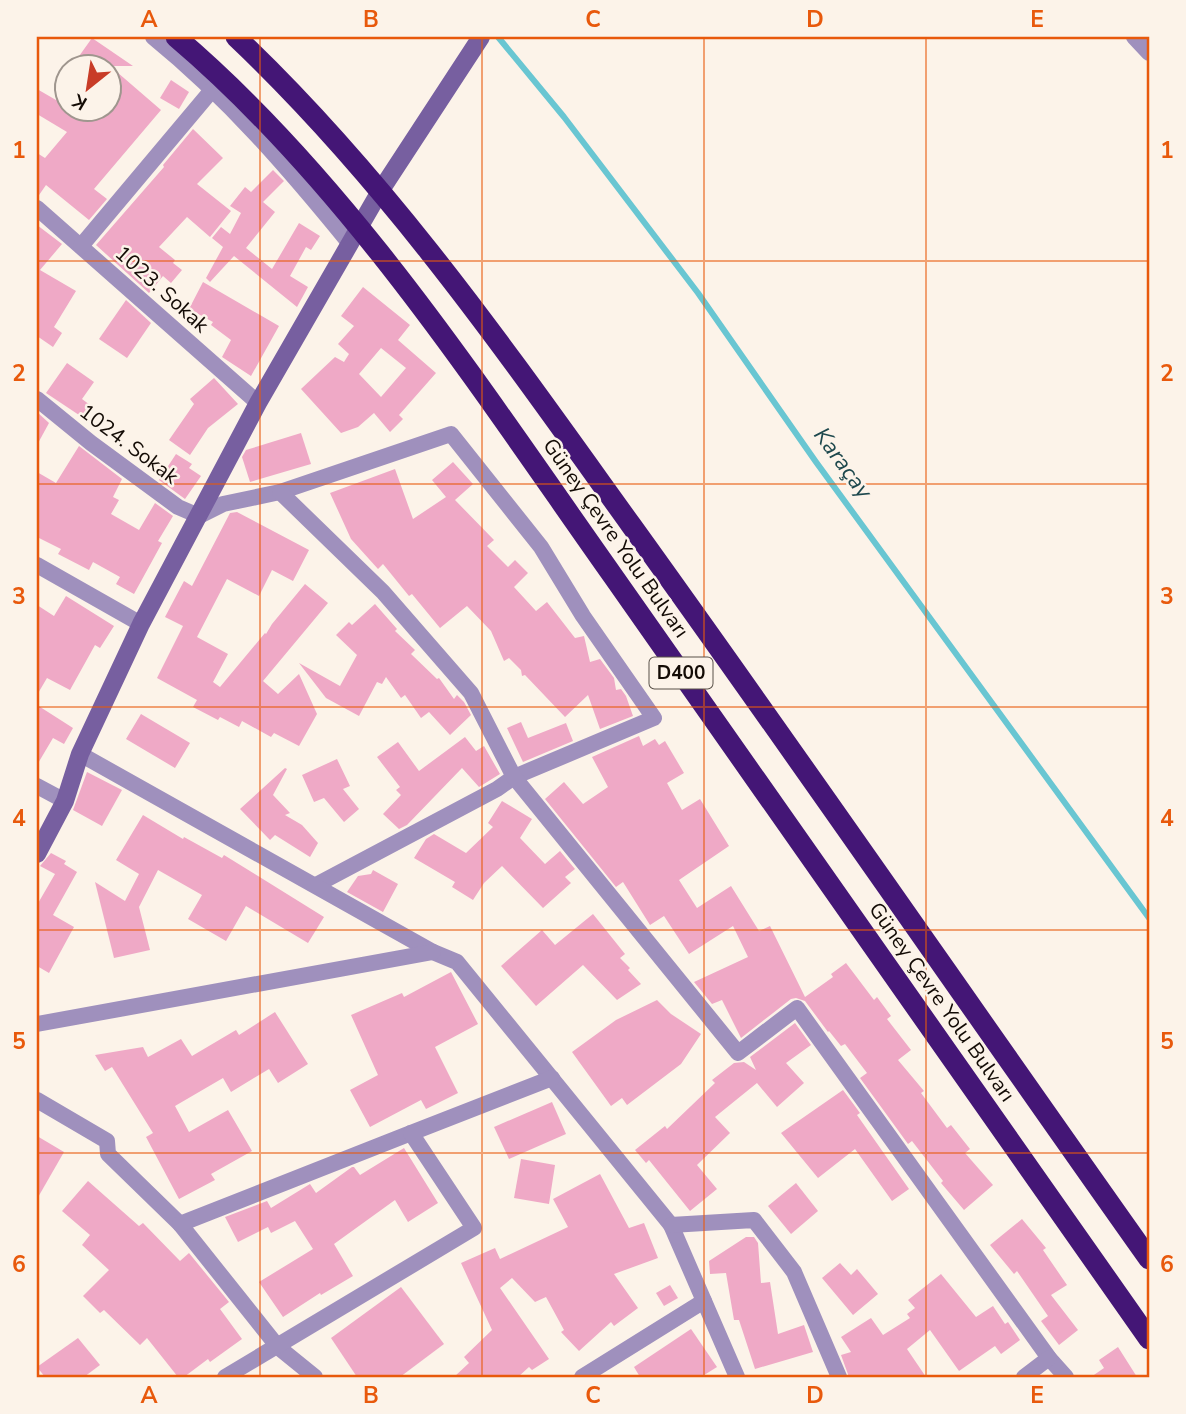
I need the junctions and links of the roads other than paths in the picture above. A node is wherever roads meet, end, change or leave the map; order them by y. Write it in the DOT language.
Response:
graph roads {
  1 [pos="153,37"];
  2 [pos="176,37"];
  3 [pos="236,37"];
  4 [pos="481,37"];
  5 [pos="1134,37"];
  6 [pos="1149,53"];
  7 [pos="212,90"];
  8 [pos="379,193"];
  9 [pos="37,208"];
  10 [pos="354,236"];
  11 [pos="81,246"];
  12 [pos="37,399"];
  13 [pos="258,403"];
  14 [pos="280,492"];
  15 [pos="199,516"];
  16 [pos="37,565"];
  17 [pos="141,624"];
  18 [pos="80,754"];
  19 [pos="514,777"];
  20 [pos="37,786"];
  21 [pos="65,801"];
  22 [pos="37,854"];
  23 [pos="316,885"];
  24 [pos="433,952"];
  25 [pos="37,1024"];
  26 [pos="552,1078"];
  27 [pos="37,1100"];
  28 [pos="411,1133"];
  29 [pos="180,1224"];
  30 [pos="671,1225"];
  31 [pos="1149,1259"];
  32 [pos="704,1301"];
  33 [pos="1149,1339"];
  34 [pos="278,1347"];
  35 [pos="1049,1358"];
  36 [pos="225,1377"];
  37 [pos="315,1377"];
  38 [pos="582,1377"];
  39 [pos="737,1377"];
  40 [pos="839,1377"];
  41 [pos="1024,1377"];
  42 [pos="1066,1377"];
  1 -- 7 [label="street"];
  2 -- 10 [label="highway, Güney Çevre Yolu Bulvarı / D400"];
  3 -- 8 [label="highway, Güney Çevre Yolu Bulvarı / D400"];
  4 -- 8 [label="street"];
  5 -- 6 [label="street"];
  7 -- 10 [label="street"];
  7 -- 11 [label="street"];
  8 -- 10 [label="street"];
  8 -- 31 [label="highway, Güney Çevre Yolu Bulvarı / D400"];
  9 -- 11 [label="street, 1023. Sokak"];
  10 -- 13 [label="street"];
  10 -- 33 [label="highway, Güney Çevre Yolu Bulvarı / D400"];
  11 -- 13 [label="street, 1023. Sokak"];
  12 -- 15 [label="street, 1024. Sokak"];
  13 -- 15 [label="street"];
  14 -- 15 [label="street"];
  14 -- 19 [label="street"];
  14 -- 19 [label="street"];
  15 -- 17 [label="street"];
  16 -- 17 [label="street"];
  17 -- 18 [label="street"];
  18 -- 21 [label="street"];
  18 -- 23 [label="street"];
  19 -- 23 [label="street"];
  19 -- 35 [label="street"];
  20 -- 21 [label="street"];
  21 -- 22 [label="street"];
  23 -- 24 [label="street"];
  24 -- 25 [label="street"];
  24 -- 26 [label="street"];
  26 -- 28 [label="street"];
  26 -- 30 [label="street"];
  27 -- 29 [label="street"];
  28 -- 29 [label="street"];
  28 -- 34 [label="street"];
  29 -- 34 [label="street"];
  30 -- 32 [label="street"];
  30 -- 40 [label="street"];
  32 -- 38 [label="street"];
  32 -- 39 [label="street"];
  34 -- 36 [label="street"];
  34 -- 37 [label="street"];
  35 -- 41 [label="street"];
  35 -- 42 [label="street"];
}
